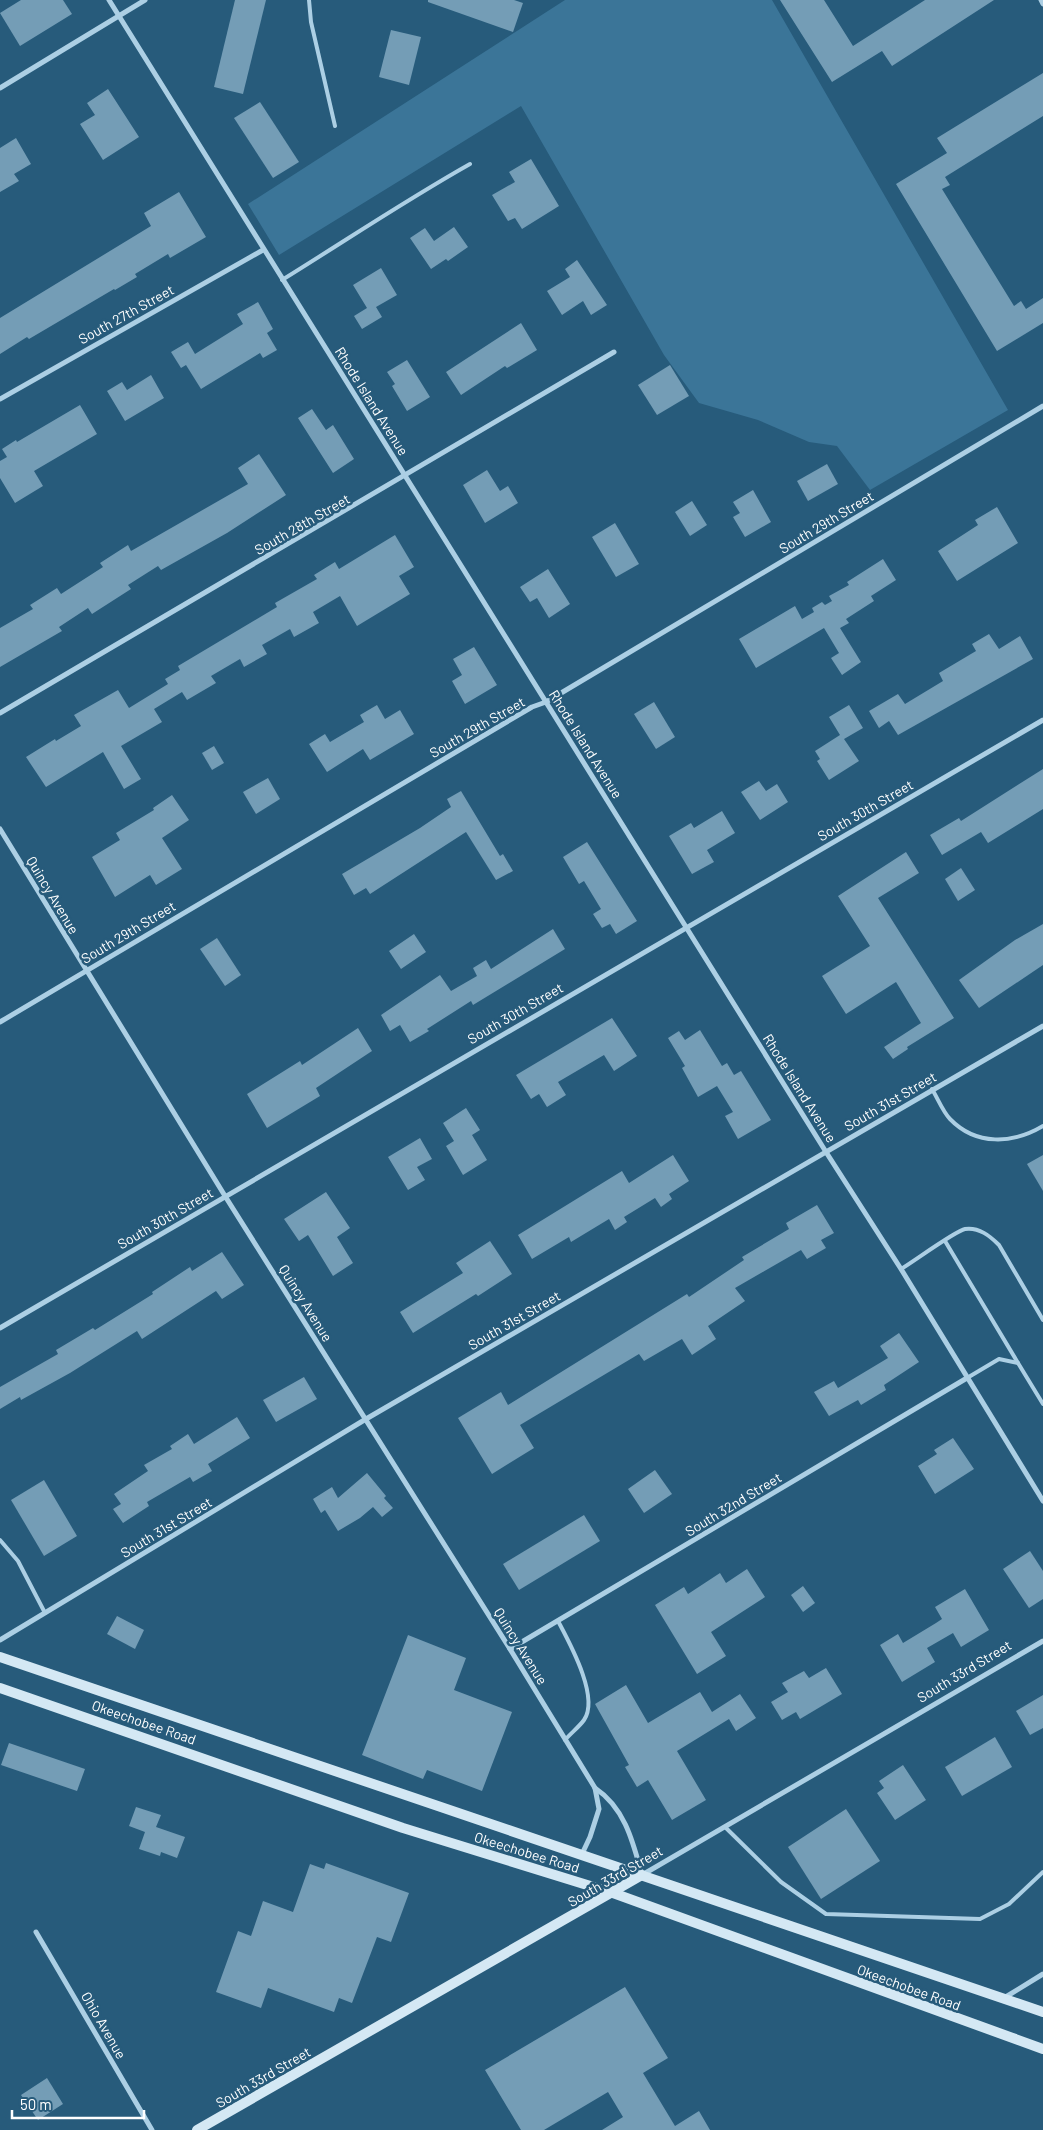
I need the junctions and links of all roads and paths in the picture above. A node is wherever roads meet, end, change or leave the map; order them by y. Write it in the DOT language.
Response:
graph roads {
  1 [pos="109,0"];
  2 [pos="145,0"];
  3 [pos="309,0"];
  4 [pos="1040,0"];
  5 [pos="1043,4"];
  6 [pos="119,16"];
  7 [pos="0,88"];
  8 [pos="335,126"];
  9 [pos="470,164"];
  10 [pos="263,250"];
  11 [pos="282,280"];
  12 [pos="614,352"];
  13 [pos="0,399"];
  14 [pos="1043,406"];
  15 [pos="406,476"];
  16 [pos="546,702"];
  17 [pos="0,714"];
  18 [pos="1043,720"];
  19 [pos="0,829"];
  20 [pos="687,926"];
  21 [pos="86,970"];
  22 [pos="0,1022"];
  23 [pos="1043,1026"];
  24 [pos="932,1089"];
  25 [pos="1043,1126"];
  26 [pos="826,1152"];
  27 [pos="225,1196"];
  28 [pos="945,1241"];
  29 [pos="901,1269"];
  30 [pos="1043,1320"];
  31 [pos="0,1328"];
  32 [pos="1018,1363"];
  33 [pos="967,1378"];
  34 [pos="1043,1404"];
  35 [pos="366,1419"];
  36 [pos="1043,1501"];
  37 [pos="0,1540"];
  38 [pos="45,1613"];
  39 [pos="558,1621"];
  40 [pos="0,1640"];
  41 [pos="1043,1641"];
  42 [pos="510,1649"];
  43 [pos="0,1657"];
  44 [pos="0,1688"];
  45 [pos="565,1740"];
  46 [pos="595,1788"];
  47 [pos="726,1828"];
  48 [pos="582,1854"];
  49 [pos="1043,1872"];
  50 [pos="642,1875"];
  51 [pos="613,1893"];
  52 [pos="36,1932"];
  53 [pos="1043,1974"];
  54 [pos="1004,1998"];
  55 [pos="1043,2012"];
  56 [pos="1043,2049"];
  57 [pos="152,2130"];
  58 [pos="197,2130"];
  1 -- 6 [label="street, Rhode Island Avenue"];
  2 -- 6 [label="street"];
  3 -- 8 [label="lane"];
  4 -- 5 [label="street"];
  6 -- 7 [label="street"];
  6 -- 10 [label="street, Rhode Island Avenue"];
  9 -- 11 [label="lane"];
  10 -- 11 [label="street, Rhode Island Avenue"];
  10 -- 13 [label="street, South 27th Street"];
  11 -- 15 [label="street, Rhode Island Avenue"];
  12 -- 15 [label="street, South 28th Street"];
  14 -- 16 [label="street, South 29th Street"];
  15 -- 16 [label="street, Rhode Island Avenue"];
  15 -- 17 [label="street, South 28th Street"];
  16 -- 20 [label="street, Rhode Island Avenue"];
  16 -- 21 [label="street, South 29th Street"];
  18 -- 20 [label="street, South 30th Street"];
  19 -- 21 [label="street, Quincy Avenue"];
  20 -- 26 [label="street, Rhode Island Avenue"];
  20 -- 27 [label="street, South 30th Street"];
  21 -- 22 [label="street, South 29th Street"];
  21 -- 27 [label="street, Quincy Avenue"];
  23 -- 24 [label="street, South 31st Street"];
  24 -- 25 [label="lane"];
  24 -- 26 [label="street, South 31st Street"];
  26 -- 29 [label="street, Rhode Island Avenue"];
  26 -- 35 [label="street, South 31st Street"];
  27 -- 31 [label="street, South 30th Street"];
  27 -- 35 [label="street, Quincy Avenue"];
  28 -- 29 [label="lane"];
  28 -- 30 [label="lane"];
  28 -- 32 [label="lane"];
  29 -- 33 [label="street, Rhode Island Avenue"];
  32 -- 33 [label="lane"];
  32 -- 34 [label="lane"];
  33 -- 36 [label="street, Rhode Island Avenue"];
  33 -- 39 [label="street, South 32nd Street"];
  35 -- 38 [label="street, South 31st Street"];
  35 -- 42 [label="street, Quincy Avenue"];
  37 -- 38 [label="lane"];
  38 -- 40 [label="street, South 31st Street"];
  39 -- 42 [label="street, South 32nd Street"];
  39 -- 45 [label="lane"];
  41 -- 47 [label="street, South 33rd Street"];
  42 -- 45 [label="street, Quincy Avenue"];
  43 -- 48 [label="main road, Okeechobee Road"];
  44 -- 51 [label="main road, Okeechobee Road"];
  45 -- 46 [label="street, Quincy Avenue"];
  46 -- 48 [label="street, Quincy Avenue"];
  46 -- 50 [label="street, Quincy Avenue"];
  47 -- 49 [label="lane"];
  47 -- 50 [label="street, South 33rd Street"];
  48 -- 50 [label="main road, Okeechobee Road"];
  50 -- 51 [label="main road, South 33rd Street"];
  50 -- 54 [label="main road, Okeechobee Road"];
  51 -- 56 [label="main road, Okeechobee Road"];
  51 -- 58 [label="main road, South 33rd Street"];
  52 -- 57 [label="street, Ohio Avenue"];
  53 -- 54 [label="street"];
  54 -- 55 [label="main road, Okeechobee Road"];
}
